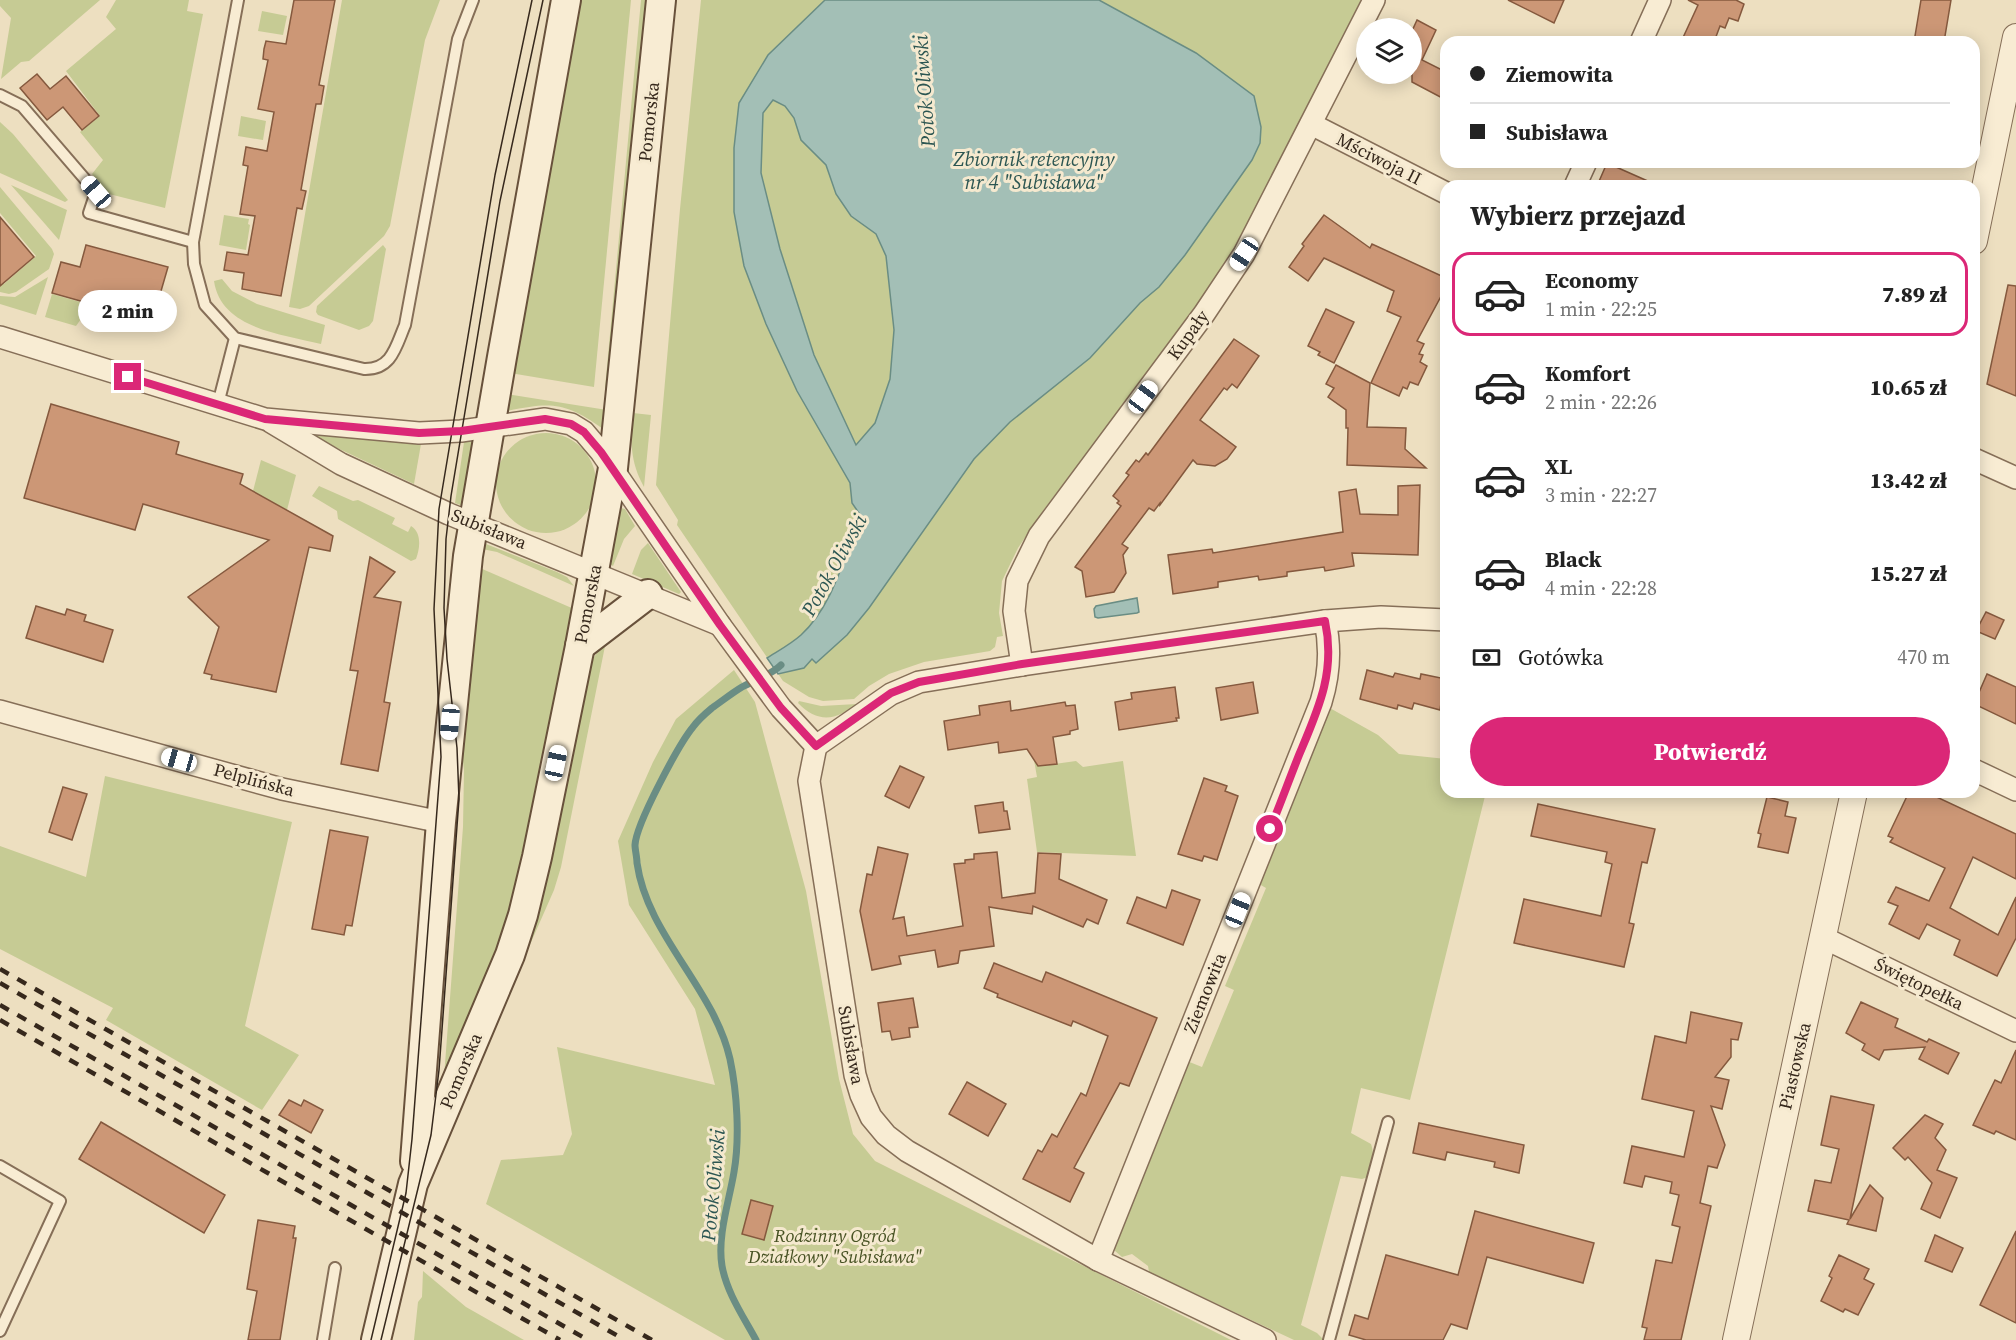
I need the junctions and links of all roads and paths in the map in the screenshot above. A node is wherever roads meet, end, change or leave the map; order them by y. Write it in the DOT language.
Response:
graph roads {
  1 [pos="238,0"];
  2 [pos="473,0"];
  3 [pos="566,0"];
  4 [pos="661,0"];
  5 [pos="1374,0"];
  6 [pos="1660,0"];
  7 [pos="1644,36"];
  8 [pos="2016,37"];
  9 [pos="0,95"];
  10 [pos="1311,124"];
  11 [pos="1440,190"];
  12 [pos="1980,212"];
  13 [pos="193,242"];
  14 [pos="0,337"];
  15 [pos="235,338"];
  16 [pos="218,404"];
  17 [pos="265,419"];
  18 [pos="490,427"];
  19 [pos="1980,462"];
  20 [pos="613,468"];
  21 [pos="2016,478"];
  22 [pos="474,524"];
  23 [pos="594,572"];
  24 [pos="648,594"];
  25 [pos="1440,620"];
  26 [pos="1325,621"];
  27 [pos="720,625"];
  28 [pos="580,646"];
  29 [pos="1022,664"];
  30 [pos="0,711"];
  31 [pos="816,746"];
  32 [pos="1980,773"];
  33 [pos="2016,790"];
  34 [pos="1853,798"];
  35 [pos="441,822"];
  36 [pos="1822,937"];
  37 [pos="2016,1031"];
  38 [pos="1388,1122"];
  39 [pos="0,1166"];
  40 [pos="413,1184"];
  41 [pos="1098,1260"];
  42 [pos="335,1268"];
  43 [pos="0,1331"];
  44 [pos="323,1340"];
  45 [pos="376,1340"];
  46 [pos="1265,1340"];
  47 [pos="1329,1340"];
  48 [pos="1736,1340"];
  1 -- 13 [label="lane"];
  2 -- 15 [label="lane"];
  3 -- 18 [label="main road, Pomorska"];
  4 -- 20 [label="main road, Pomorska"];
  5 -- 10 [label="street, Kupały"];
  6 -- 7 [label="street"];
  8 -- 12 [label="street"];
  9 -- 13 [label="lane"];
  10 -- 11 [label="street, Mściwoja II"];
  10 -- 29 [label="street, Kupały"];
  13 -- 15 [label="lane"];
  14 -- 16 [label="street, Subisława"];
  15 -- 16 [label="lane"];
  16 -- 17 [label="street, Subisława"];
  17 -- 18 [label="street, Subisława"];
  17 -- 22 [label="street, Subisława"];
  18 -- 20 [label="street, Subisława"];
  18 -- 22 [label="main road, Pomorska"];
  19 -- 21 [label="street"];
  20 -- 23 [label="main road, Pomorska"];
  20 -- 27 [label="street, Subisława"];
  22 -- 23 [label="street, Subisława"];
  22 -- 35 [label="main road, Pomorska"];
  23 -- 24 [label="street, Subisława"];
  23 -- 28 [label="main road, Pomorska"];
  24 -- 27 [label="street, Subisława"];
  24 -- 28 [label="main road"];
  25 -- 26 [label="street"];
  26 -- 29 [label="street"];
  26 -- 41 [label="street, Ziemowita"];
  27 -- 31 [label="street, Subisława"];
  28 -- 40 [label="main road, Pomorska"];
  29 -- 31 [label="street"];
  30 -- 35 [label="street, Pelplińska"];
  31 -- 41 [label="street, Subisława"];
  32 -- 33 [label="street"];
  34 -- 36 [label="street, Piastowska"];
  35 -- 40 [label="main road, Pomorska"];
  36 -- 37 [label="street, Świętopełka"];
  36 -- 48 [label="street, Piastowska"];
  38 -- 47 [label="lane"];
  39 -- 43 [label="lane"];
  40 -- 45 [label="main road, Pomorska"];
  41 -- 46 [label="street, Subisława"];
  42 -- 44 [label="lane"];
}
